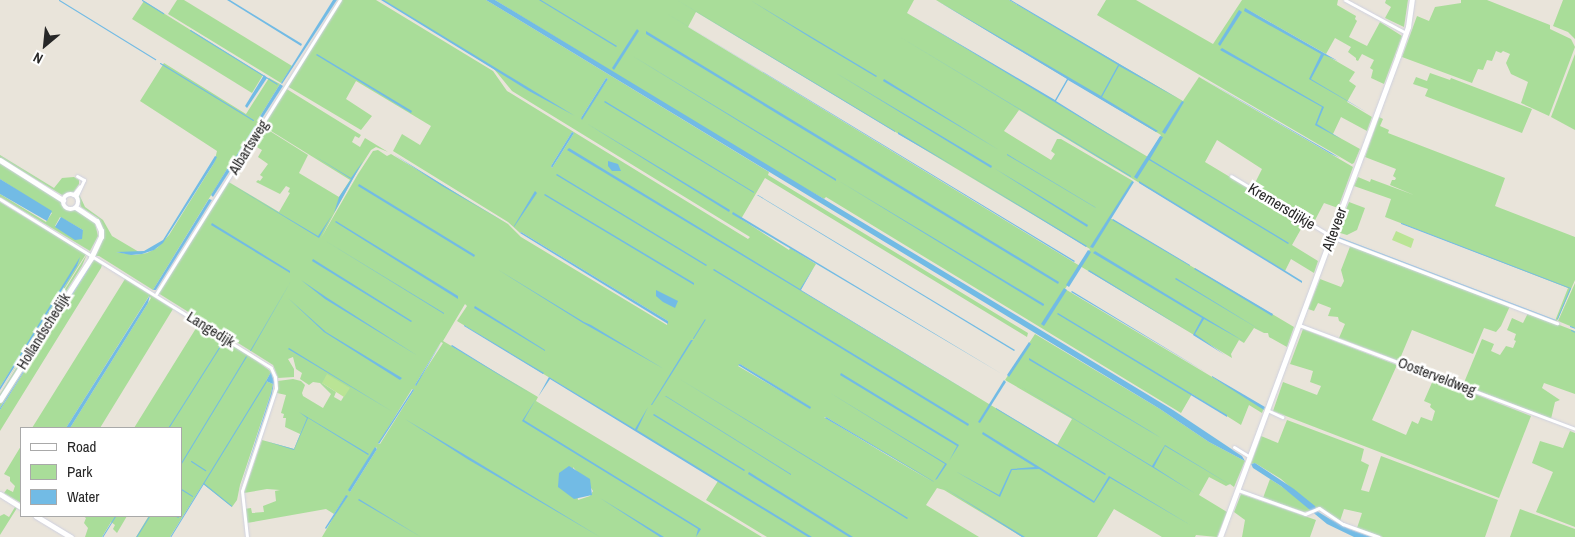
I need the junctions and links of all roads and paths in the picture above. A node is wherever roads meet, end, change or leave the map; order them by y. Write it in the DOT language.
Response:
graph roads {
  1 [pos="340,0"];
  2 [pos="1345,0"];
  3 [pos="1412,0"];
  4 [pos="1406,33"];
  5 [pos="0,160"];
  6 [pos="77,176"];
  7 [pos="1232,176"];
  8 [pos="75,196"];
  9 [pos="0,199"];
  10 [pos="64,199"];
  11 [pos="77,207"];
  12 [pos="1332,236"];
  13 [pos="91,255"];
  14 [pos="156,294"];
  15 [pos="1556,323"];
  16 [pos="1299,325"];
  17 [pos="0,400"];
  18 [pos="1267,410"];
  19 [pos="1282,417"];
  20 [pos="1575,429"];
  21 [pos="1234,447"];
  22 [pos="1250,457"];
  23 [pos="1238,490"];
  24 [pos="0,494"];
  25 [pos="20,506"];
  26 [pos="38,517"];
  27 [pos="71,537"];
  28 [pos="247,537"];
  29 [pos="1220,537"];
  30 [pos="1378,537"];
  1 -- 14 [label="street, Albartsweg"];
  2 -- 4 [label="street"];
  3 -- 4 [label="street, Alteveer"];
  4 -- 12 [label="street, Alteveer"];
  5 -- 10 [label="street"];
  6 -- 8 [label="street"];
  7 -- 12 [label="street, Kremersdijkje"];
  8 -- 10 [label="street"];
  8 -- 11 [label="street"];
  9 -- 13 [label="street, Langedijk"];
  10 -- 11 [label="street, Hollandschedijk"];
  11 -- 13 [label="street, Hollandschedijk"];
  12 -- 15 [label="street, Kremersdijkje"];
  12 -- 16 [label="street, Alteveer"];
  13 -- 14 [label="street, Langedijk"];
  13 -- 17 [label="street, Hollandschedijk"];
  14 -- 28 [label="street, Langedijk"];
  16 -- 18 [label="street, Alteveer"];
  16 -- 20 [label="street, Oosterveldweg"];
  18 -- 19 [label="street"];
  18 -- 22 [label="street, Alteveer"];
  21 -- 22 [label="street"];
  22 -- 23 [label="street, Alteveer"];
  23 -- 29 [label="street, Alteveer"];
  23 -- 30 [label="street"];
  24 -- 25 [label="street"];
  26 -- 27 [label="street"];
}
